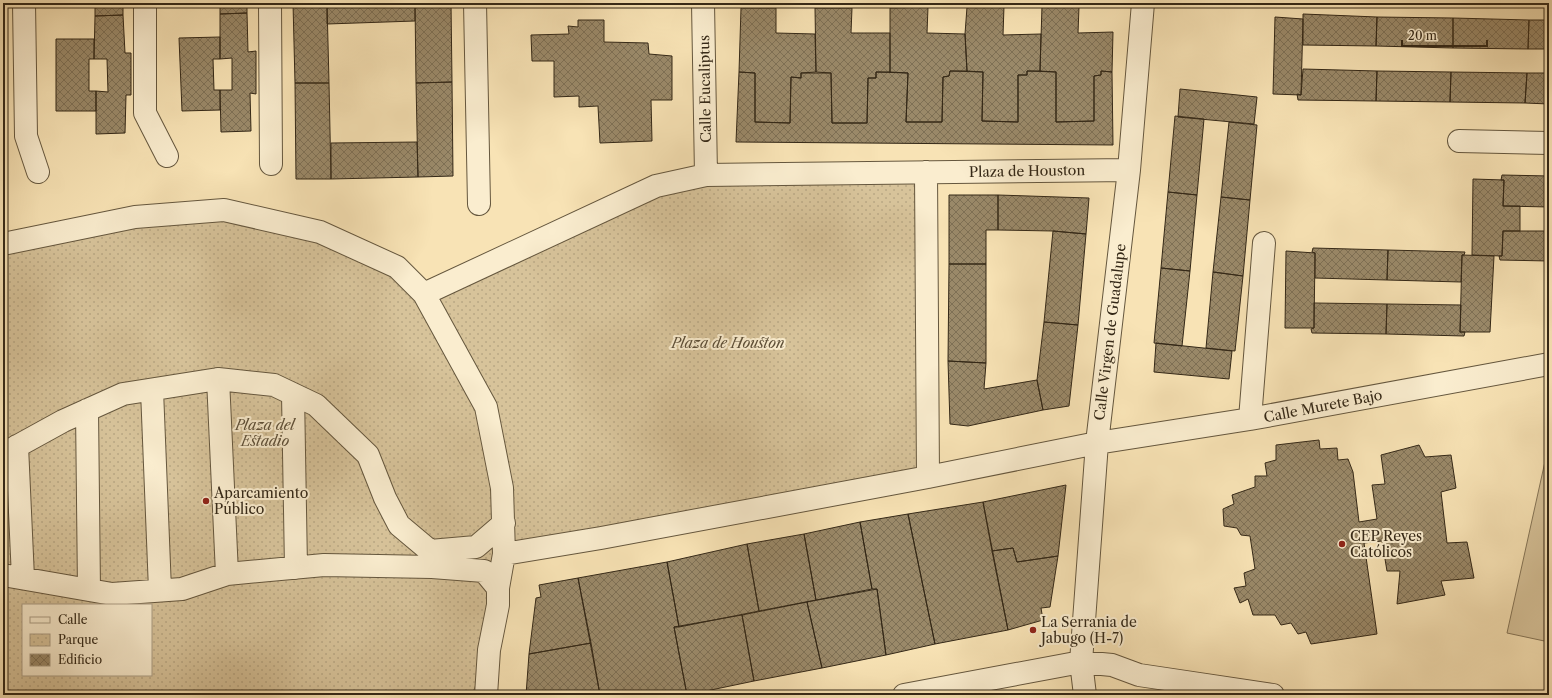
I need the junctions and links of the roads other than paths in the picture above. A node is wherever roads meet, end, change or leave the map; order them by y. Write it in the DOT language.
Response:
graph roads {
  1 [pos="24,3"];
  2 [pos="145,3"];
  3 [pos="270,3"];
  4 [pos="475,3"];
  5 [pos="703,3"];
  6 [pos="1143,3"];
  7 [pos="1459,141"];
  8 [pos="1549,143"];
  9 [pos="167,156"];
  10 [pos="271,164"];
  11 [pos="1129,170"];
  12 [pos="38,172"];
  13 [pos="926,172"];
  14 [pos="706,175"];
  15 [pos="479,204"];
  16 [pos="1264,243"];
  17 [pos="3,244"];
  18 [pos="424,294"];
  19 [pos="1549,364"];
  20 [pos="218,379"];
  21 [pos="152,390"];
  22 [pos="294,394"];
  23 [pos="87,410"];
  24 [pos="1250,420"];
  25 [pos="1097,443"];
  26 [pos="10,450"];
  27 [pos="928,477"];
  28 [pos="504,523"];
  29 [pos="504,554"];
  30 [pos="296,568"];
  31 [pos="226,574"];
  32 [pos="13,576"];
  33 [pos="498,588"];
  34 [pos="89,590"];
  35 [pos="160,590"];
  36 [pos="489,650"];
  37 [pos="1081,662"];
  38 [pos="1139,675"];
  39 [pos="472,695"];
  40 [pos="486,695"];
  41 [pos="904,695"];
  42 [pos="1085,695"];
  43 [pos="1149,695"];
  44 [pos="1273,695"];
  1 -- 12 [label="street"];
  2 -- 9 [label="street"];
  3 -- 10 [label="street"];
  4 -- 15 [label="street"];
  5 -- 14 [label="street, Calle Eucaliptus"];
  6 -- 11 [label="street, Calle Virgen de Guadalupe"];
  7 -- 8 [label="street"];
  11 -- 13 [label="street, Plaza de Houston"];
  11 -- 25 [label="street, Calle Virgen de Guadalupe"];
  13 -- 14 [label="street, Plaza de Houston"];
  13 -- 27 [label="street"];
  14 -- 18 [label="street, Plaza de Houston"];
  16 -- 24 [label="street"];
  17 -- 18 [label="street"];
  18 -- 28 [label="street"];
  19 -- 24 [label="street, Calle Murete Bajo"];
  20 -- 21 [label="street"];
  20 -- 22 [label="street"];
  20 -- 31 [label="street"];
  21 -- 23 [label="street"];
  21 -- 35 [label="street"];
  22 -- 28 [label="street"];
  22 -- 30 [label="street"];
  23 -- 26 [label="street"];
  23 -- 34 [label="street"];
  24 -- 25 [label="street, Calle Murete Bajo"];
  25 -- 27 [label="street"];
  25 -- 37 [label="street, Calle Virgen de Guadalupe"];
  26 -- 32 [label="street"];
  27 -- 29 [label="street"];
  28 -- 29 [label="street"];
  29 -- 33 [label="street"];
  30 -- 31 [label="street"];
  30 -- 33 [label="street"];
  31 -- 35 [label="street"];
  32 -- 34 [label="street"];
  33 -- 36 [label="street"];
  34 -- 35 [label="street"];
  36 -- 39 [label="street"];
  36 -- 40 [label="street"];
  37 -- 38 [label="street"];
  37 -- 41 [label="street"];
  37 -- 42 [label="street, Calle Virgen de Guadalupe"];
  38 -- 43 [label="street"];
  38 -- 44 [label="street"];
}
